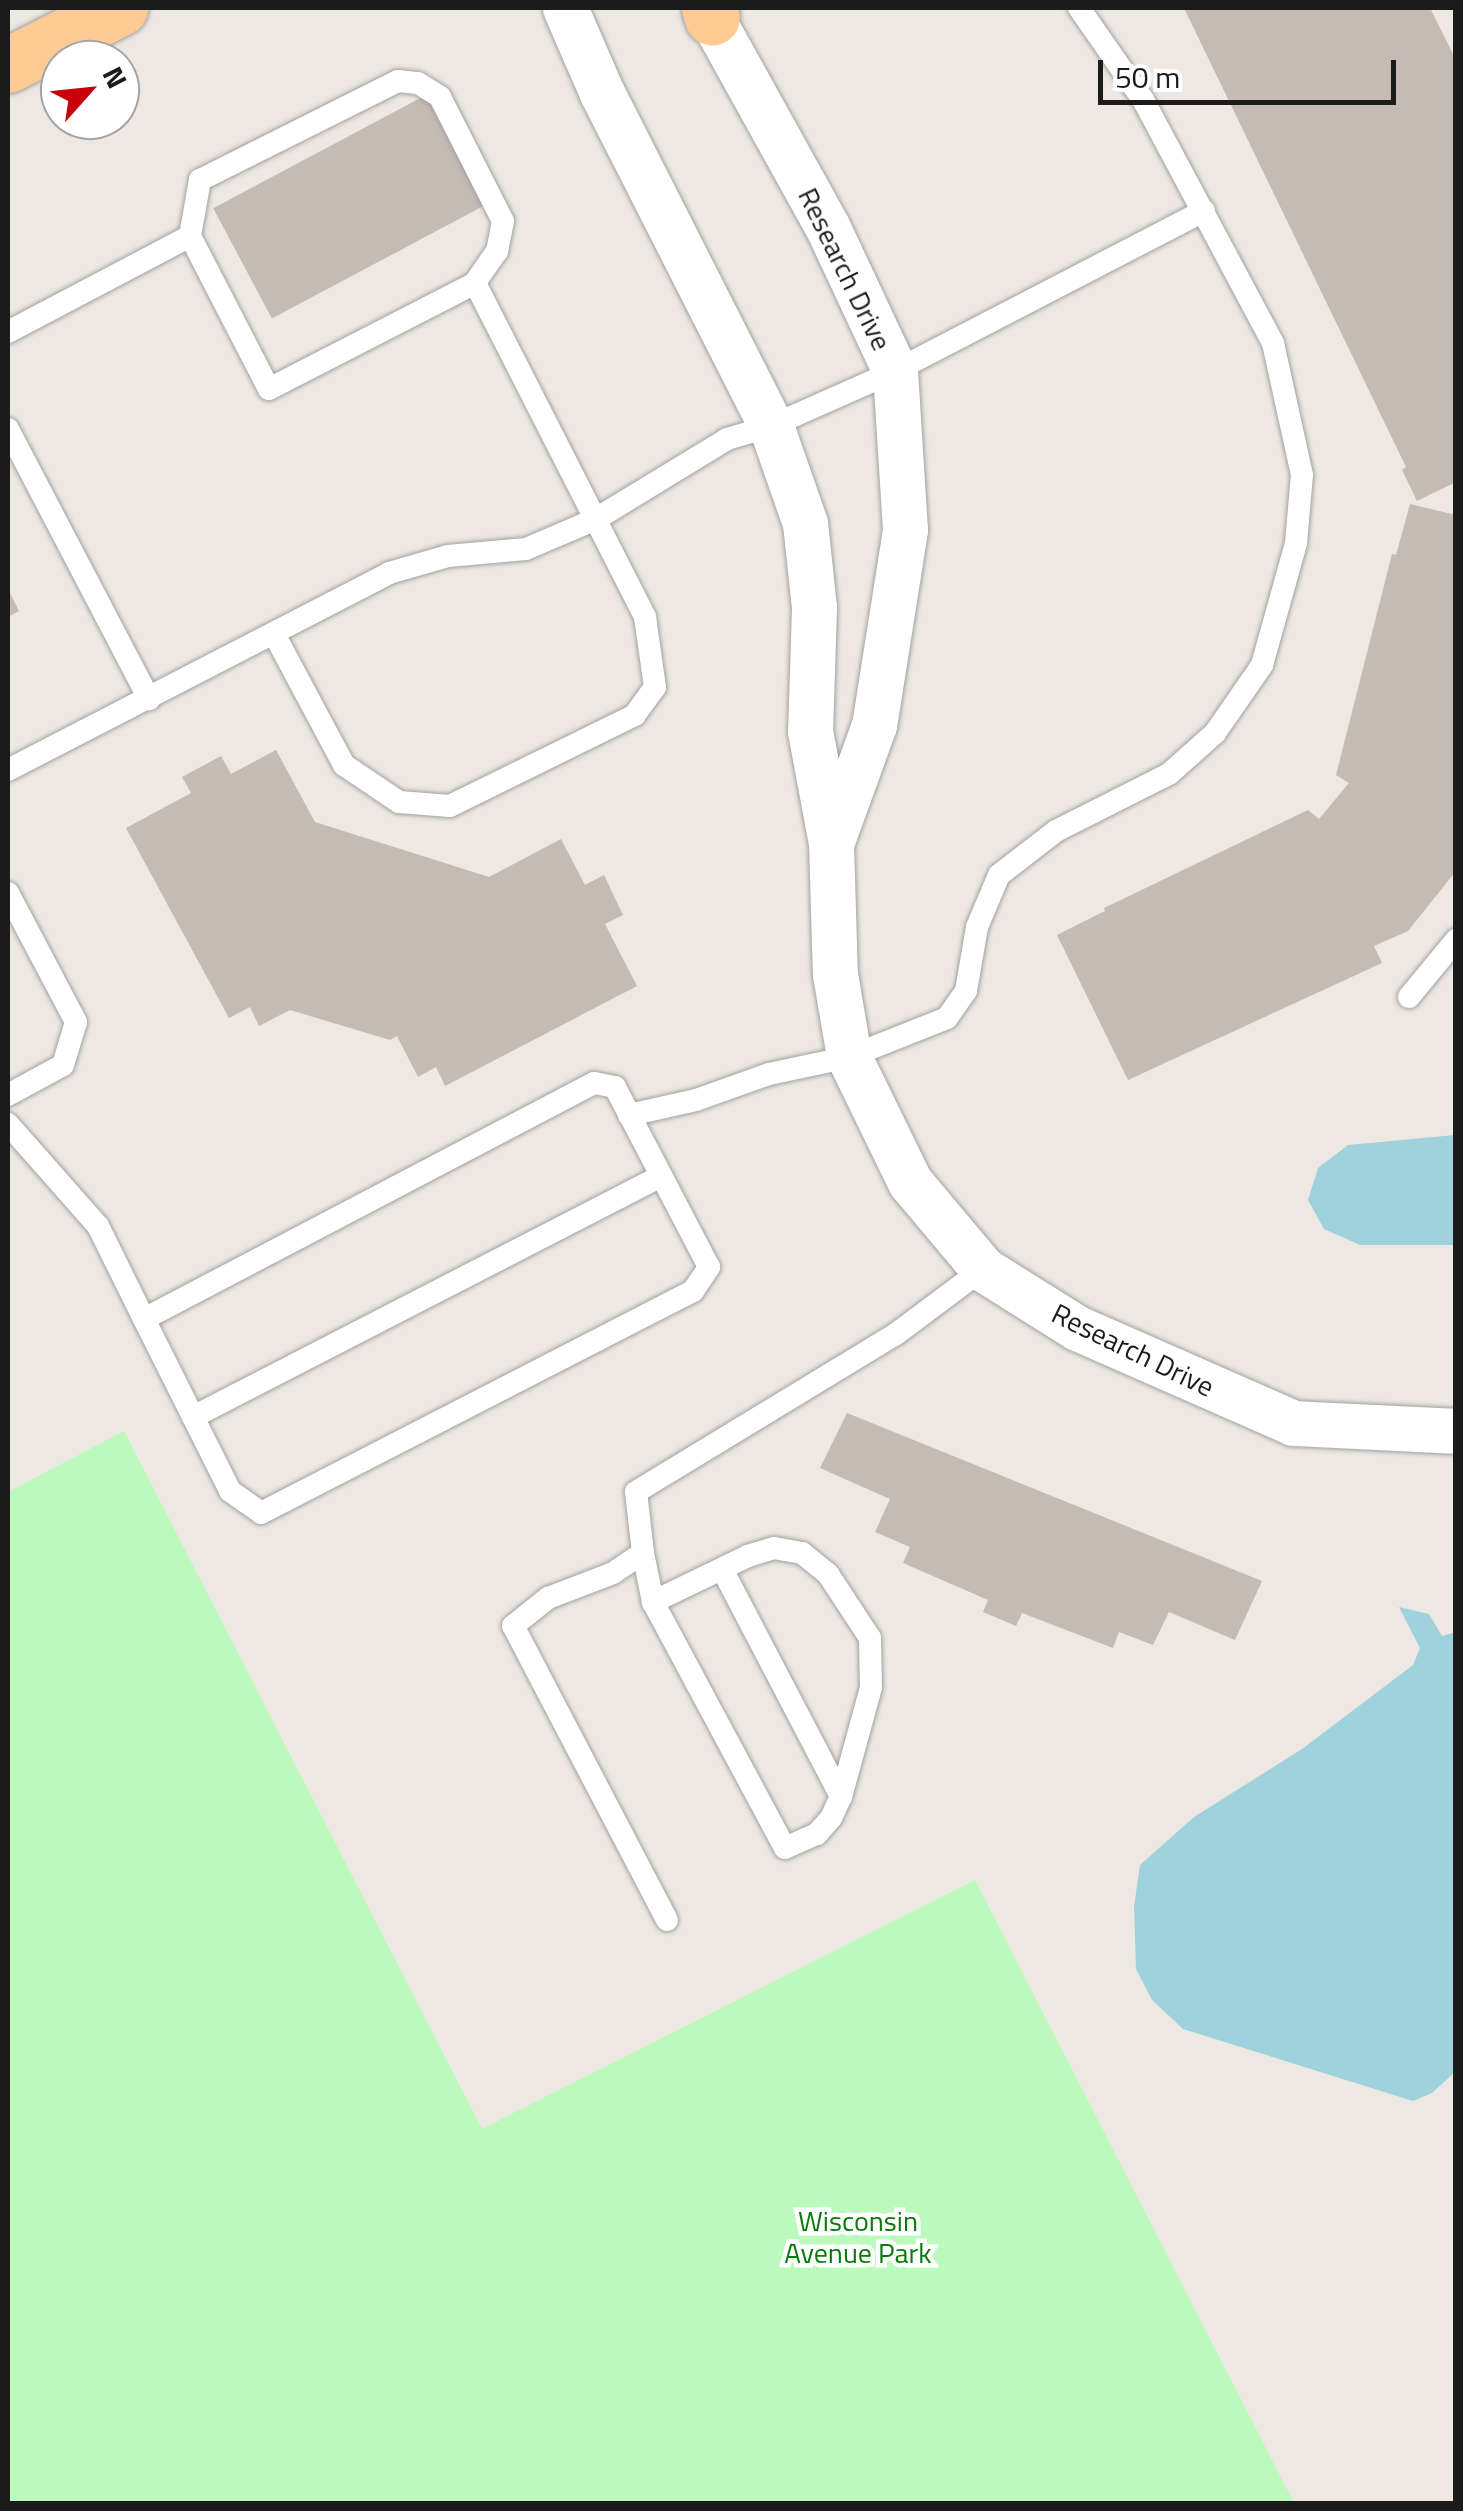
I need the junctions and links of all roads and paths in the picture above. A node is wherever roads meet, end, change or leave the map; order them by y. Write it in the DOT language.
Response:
graph roads {
  1 [pos="120,8"];
  2 [pos="565,8"];
  3 [pos="1079,8"];
  4 [pos="709,11"];
  5 [pos="8,65"];
  6 [pos="1204,211"];
  7 [pos="190,236"];
  8 [pos="475,283"];
  9 [pos="8,332"];
  10 [pos="895,371"];
  11 [pos="771,426"];
  12 [pos="8,428"];
  13 [pos="596,519"];
  14 [pos="274,634"];
  15 [pos="150,699"];
  16 [pos="8,770"];
  17 [pos="831,843"];
  18 [pos="8,893"];
  19 [pos="1456,940"];
  20 [pos="1409,998"];
  21 [pos="849,1057"];
  22 [pos="8,1095"];
  23 [pos="630,1115"];
  24 [pos="8,1124"];
  25 [pos="661,1176"];
  26 [pos="983,1269"];
  27 [pos="144,1319"];
  28 [pos="193,1417"];
  29 [pos="1456,1430"];
  30 [pos="642,1554"];
  31 [pos="722,1569"];
  32 [pos="654,1602"];
  33 [pos="841,1797"];
  34 [pos="668,1920"];
  1 -- 5 [label="main road"];
  2 -- 11 [label="street, Research Drive"];
  3 -- 6 [label="lane"];
  4 -- 10 [label="street, Research Drive"];
  6 -- 10 [label="lane"];
  6 -- 21 [label="lane"];
  7 -- 8 [label="lane"];
  7 -- 8 [label="lane"];
  7 -- 9 [label="lane"];
  8 -- 13 [label="lane"];
  10 -- 11 [label="lane"];
  10 -- 17 [label="street, Research Drive"];
  11 -- 13 [label="lane"];
  11 -- 17 [label="street, Research Drive"];
  12 -- 15 [label="lane"];
  13 -- 14 [label="lane"];
  13 -- 14 [label="lane"];
  14 -- 15 [label="lane"];
  15 -- 16 [label="lane"];
  17 -- 21 [label="street, Research Drive"];
  18 -- 22 [label="lane"];
  19 -- 20 [label="lane"];
  21 -- 23 [label="lane"];
  21 -- 26 [label="street, Research Drive"];
  23 -- 25 [label="lane"];
  23 -- 27 [label="lane"];
  24 -- 27 [label="lane"];
  25 -- 28 [label="lane"];
  25 -- 28 [label="lane"];
  26 -- 29 [label="street, Research Drive"];
  26 -- 30 [label="lane"];
  27 -- 28 [label="lane"];
  30 -- 32 [label="lane"];
  30 -- 34 [label="lane"];
  31 -- 32 [label="lane"];
  31 -- 33 [label="lane"];
  31 -- 33 [label="lane"];
  32 -- 33 [label="lane"];
}
